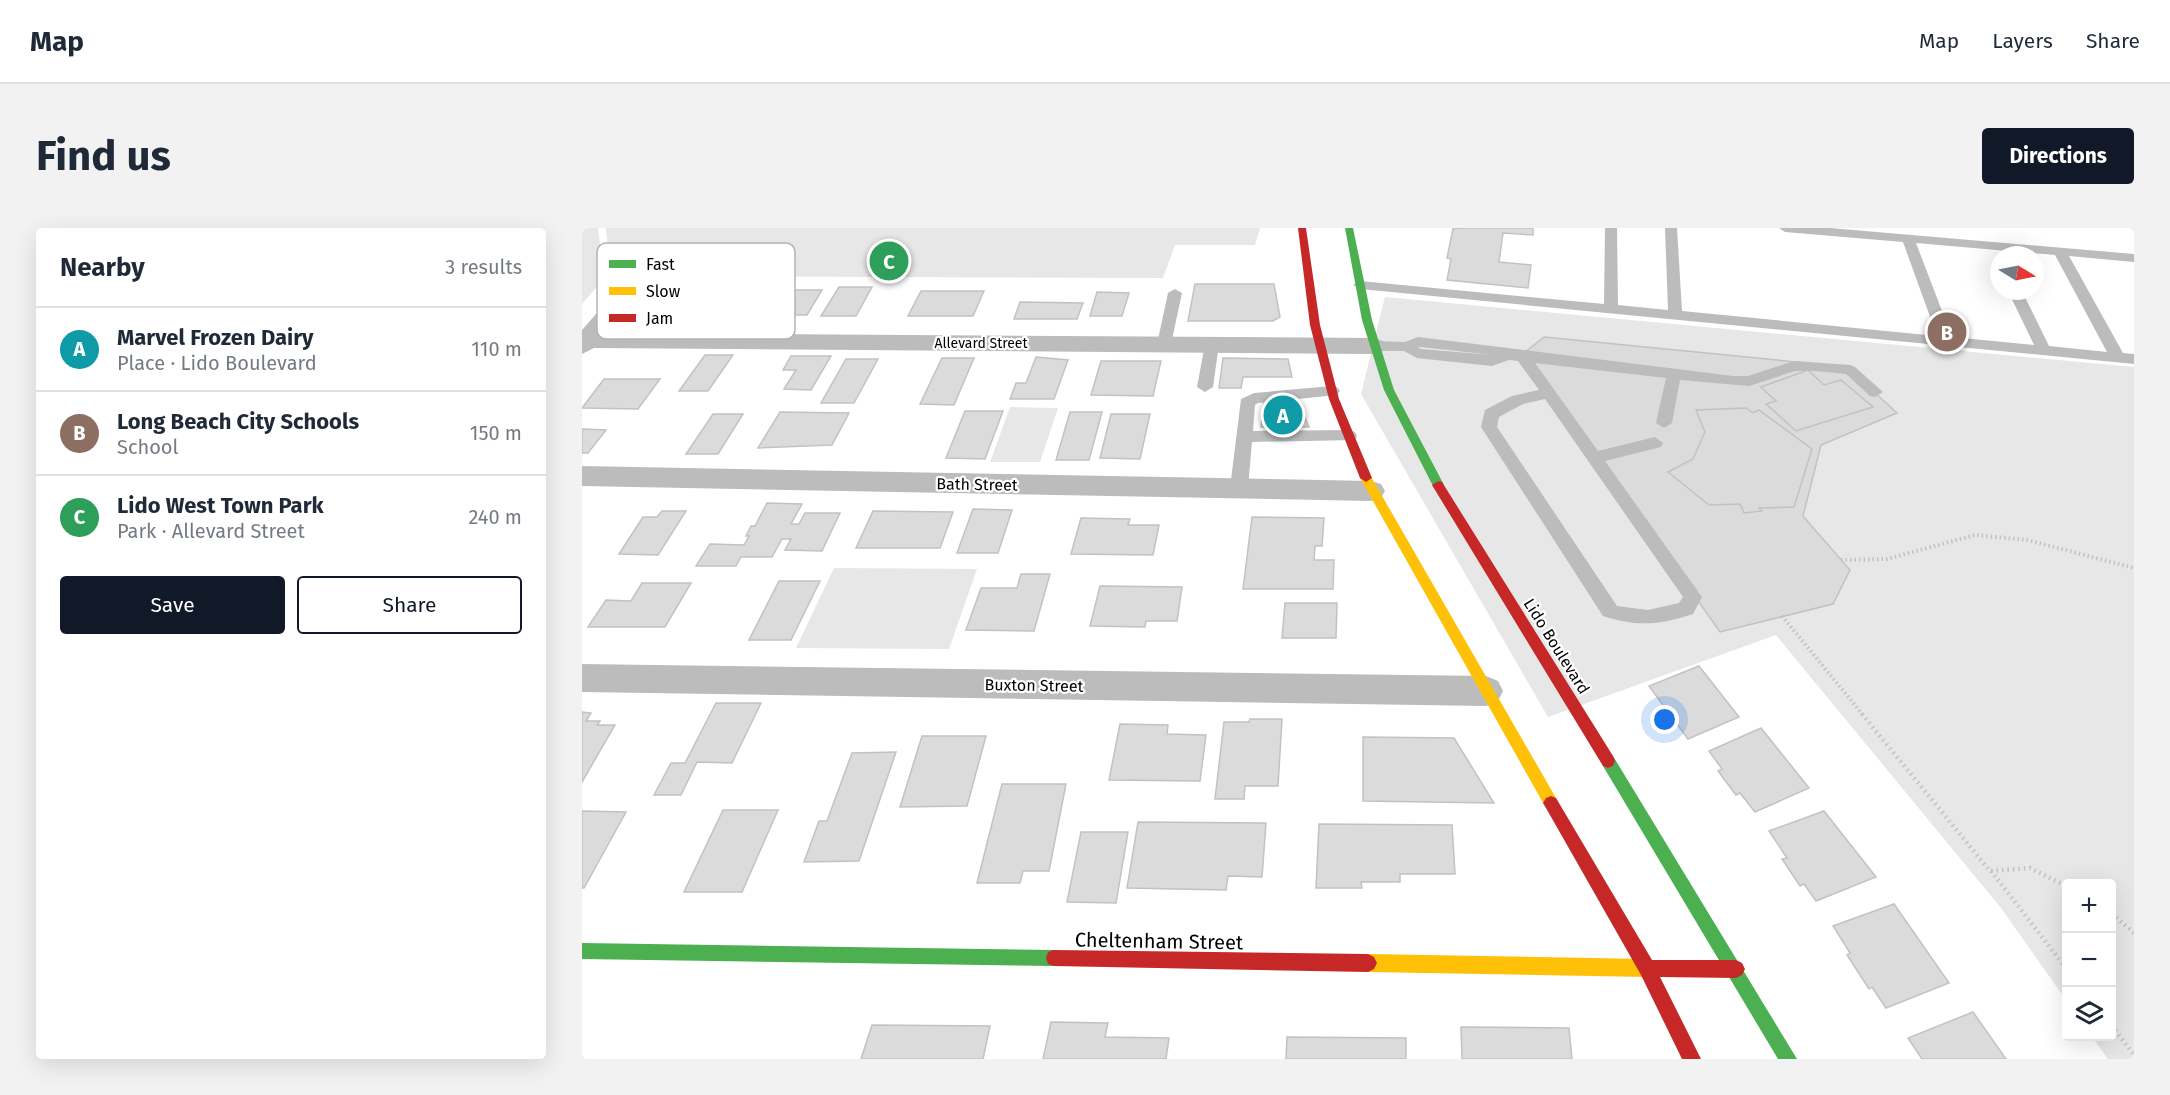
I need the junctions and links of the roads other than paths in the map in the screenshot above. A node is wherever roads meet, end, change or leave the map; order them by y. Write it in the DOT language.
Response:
graph roads {
  1 [pos="1302,228"];
  2 [pos="1349,228"];
  3 [pos="1611,228"];
  4 [pos="1671,228"];
  5 [pos="1785,228"];
  6 [pos="1908,238"];
  7 [pos="1990,250"];
  8 [pos="2044,252"];
  9 [pos="2060,252"];
  10 [pos="2130,258"];
  11 [pos="2134,270"];
  12 [pos="1360,285"];
  13 [pos="1175,294"];
  14 [pos="2019,300"];
  15 [pos="1611,309"];
  16 [pos="1676,315"];
  17 [pos="597,329"];
  18 [pos="1946,341"];
  19 [pos="585,343"];
  20 [pos="1164,344"];
  21 [pos="1212,345"];
  22 [pos="1321,345"];
  23 [pos="1374,346"];
  24 [pos="2044,351"];
  25 [pos="1516,356"];
  26 [pos="2118,358"];
  27 [pos="2134,359"];
  28 [pos="1674,374"];
  29 [pos="1205,387"];
  30 [pos="1332,391"];
  31 [pos="1875,392"];
  32 [pos="1548,393"];
  33 [pos="1664,423"];
  34 [pos="1349,436"];
  35 [pos="1244,437"];
  36 [pos="1655,443"];
  37 [pos="1594,458"];
  38 [pos="582,476"];
  39 [pos="1239,488"];
  40 [pos="1371,491"];
  41 [pos="582,678"];
  42 [pos="1486,691"];
  43 [pos="582,951"];
  44 [pos="1647,968"];
  45 [pos="1736,969"];
  46 [pos="1692,1059"];
  47 [pos="1788,1059"];
  1 -- 22 [label="main road"];
  2 -- 12 [label="main road, Lido Boulevard"];
  3 -- 15 [label="lane"];
  4 -- 16 [label="lane"];
  5 -- 6 [label="lane"];
  6 -- 7 [label="lane"];
  6 -- 18 [label="lane"];
  8 -- 9 [label="lane"];
  9 -- 10 [label="lane"];
  9 -- 26 [label="lane"];
  10 -- 11 [label="lane"];
  12 -- 15 [label="lane"];
  12 -- 23 [label="main road, Lido Boulevard"];
  13 -- 20 [label="lane"];
  14 -- 24 [label="lane"];
  15 -- 16 [label="lane"];
  16 -- 18 [label="lane"];
  17 -- 19 [label="street"];
  18 -- 24 [label="lane"];
  19 -- 20 [label="street, Allevard Street"];
  20 -- 21 [label="street, Allevard Street"];
  21 -- 22 [label="street, Allevard Street"];
  21 -- 29 [label="lane"];
  22 -- 23 [label="street, Allevard Street"];
  22 -- 30 [label="main road"];
  23 -- 25 [label="lane"];
  23 -- 45 [label="main road, Lido Boulevard"];
  24 -- 26 [label="lane"];
  25 -- 28 [label="lane"];
  25 -- 32 [label="lane"];
  26 -- 27 [label="lane"];
  28 -- 31 [label="lane"];
  28 -- 33 [label="lane"];
  30 -- 34 [label="main road"];
  30 -- 35 [label="lane"];
  32 -- 37 [label="lane"];
  32 -- 37 [label="lane"];
  34 -- 35 [label="lane"];
  34 -- 40 [label="main road"];
  35 -- 39 [label="lane"];
  36 -- 37 [label="lane"];
  38 -- 39 [label="street, Bath Street"];
  39 -- 40 [label="street, Bath Street"];
  40 -- 42 [label="main road"];
  41 -- 42 [label="street, Buxton Street"];
  42 -- 44 [label="main road"];
  43 -- 44 [label="main road, Cheltenham Street"];
  44 -- 45 [label="main road, Cheltenham Street"];
  44 -- 46 [label="main road"];
  45 -- 47 [label="main road, Lido Boulevard"];
}
